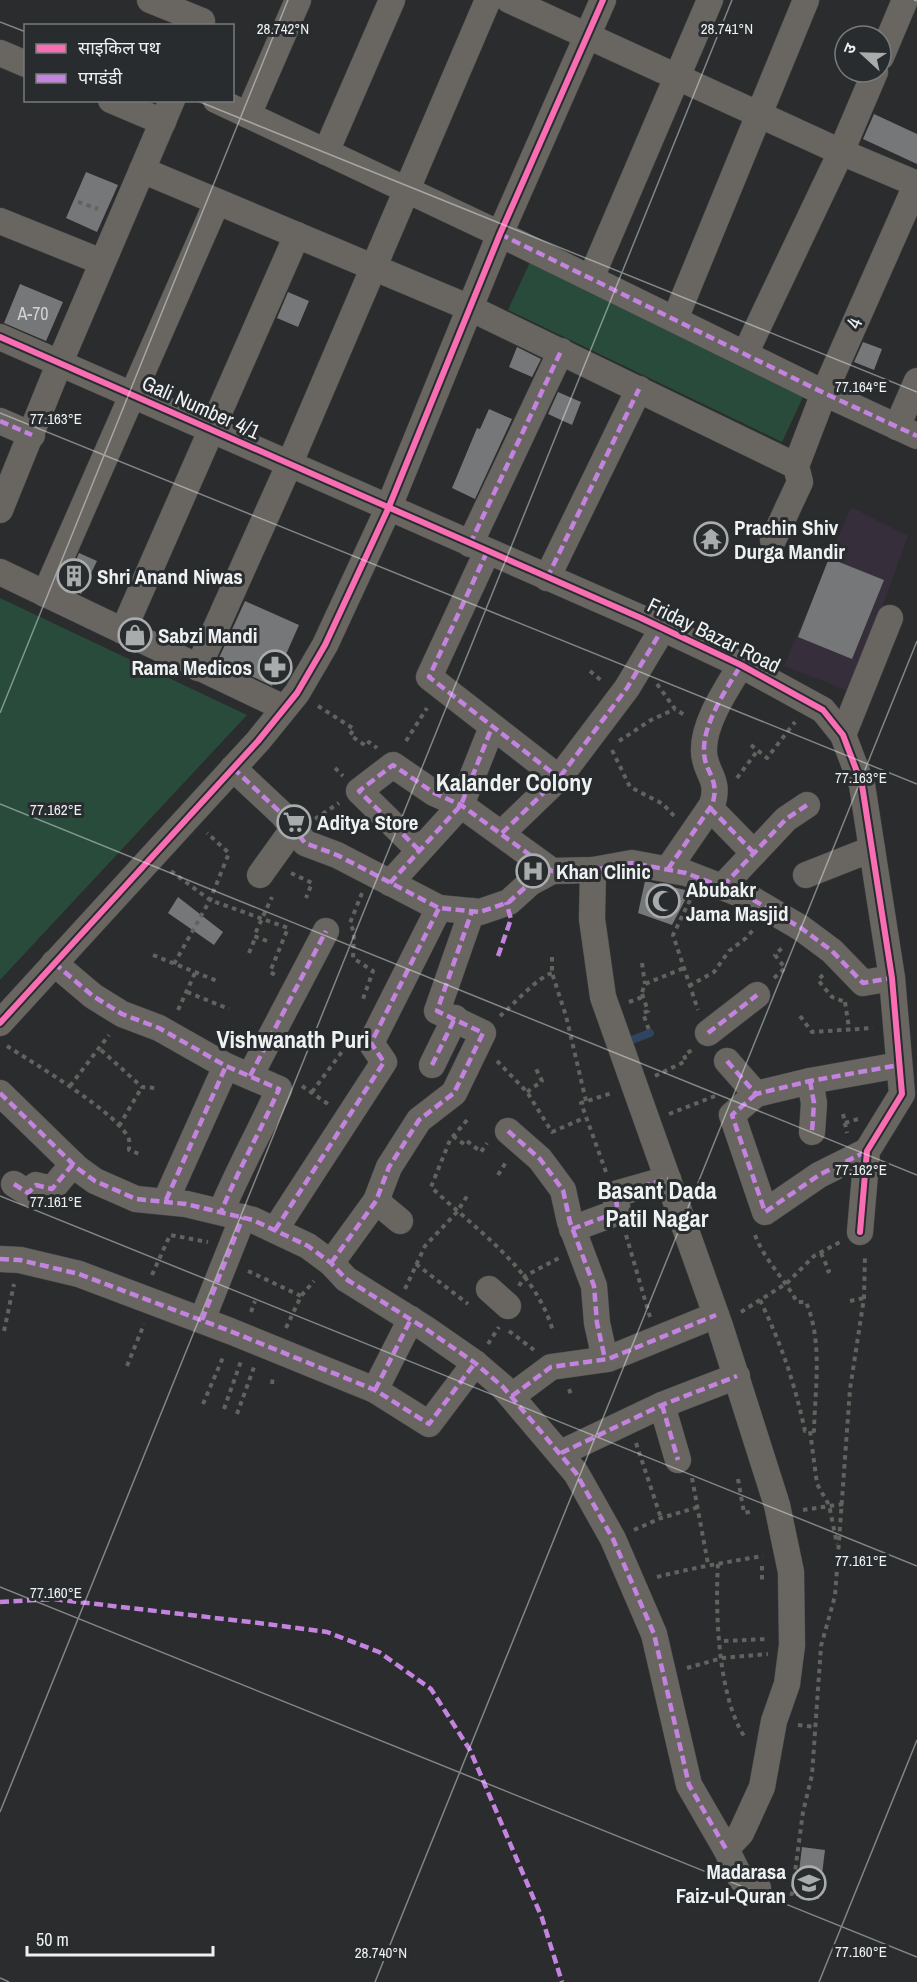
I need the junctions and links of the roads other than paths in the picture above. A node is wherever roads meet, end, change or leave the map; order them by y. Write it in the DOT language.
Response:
graph roads {
  1 [pos="150,0"];
  2 [pos="298,0"];
  3 [pos="392,0"];
  4 [pos="488,0"];
  5 [pos="509,0"];
  6 [pos="603,0"];
  7 [pos="710,0"];
  8 [pos="806,0"];
  9 [pos="905,0"];
  10 [pos="204,16"];
  11 [pos="893,28"];
  12 [pos="587,37"];
  13 [pos="0,53"];
  14 [pos="24,63"];
  15 [pos="677,78"];
  16 [pos="870,84"];
  17 [pos="121,102"];
  18 [pos="220,102"];
  19 [pos="168,111"];
  20 [pos="248,115"];
  21 [pos="760,115"];
  22 [pos="326,152"];
  23 [pos="841,152"];
  24 [pos="142,170"];
  25 [pos="917,184"];
  26 [pos="408,190"];
  27 [pos="217,202"];
  28 [pos="0,221"];
  29 [pos="500,234"];
  30 [pos="297,235"];
  31 [pos="102,262"];
  32 [pos="375,267"];
  33 [pos="591,278"];
  34 [pos="470,308"];
  35 [pos="675,319"];
  36 [pos="0,337"];
  37 [pos="561,351"];
  38 [pos="745,354"];
  39 [pos="60,362"];
  40 [pos="917,381"];
  41 [pos="639,389"];
  42 [pos="824,393"];
  43 [pos="133,395"];
  44 [pos="0,421"];
  45 [pos="212,430"];
  46 [pos="907,431"];
  47 [pos="32,435"];
  48 [pos="289,465"];
  49 [pos="796,466"];
  50 [pos="3,495"];
  51 [pos="388,509"];
  52 [pos="773,540"];
  53 [pos="479,548"];
  54 [pos="0,572"];
  55 [pos="547,578"];
  56 [pos="45,594"];
  57 [pos="891,618"];
  58 [pos="663,628"];
  59 [pos="123,631"];
  60 [pos="741,665"];
  61 [pos="198,668"];
  62 [pos="291,700"];
  63 [pos="492,727"];
  64 [pos="843,735"];
  65 [pos="233,768"];
  66 [pos="559,778"];
  67 [pos="461,805"];
  68 [pos="807,805"];
  69 [pos="710,808"];
  70 [pos="296,832"];
  71 [pos="502,833"];
  72 [pos="872,849"];
  73 [pos="419,850"];
  74 [pos="754,853"];
  75 [pos="668,869"];
  76 [pos="593,870"];
  77 [pos="552,871"];
  78 [pos="260,874"];
  79 [pos="806,875"];
  80 [pos="381,879"];
  81 [pos="713,883"];
  82 [pos="439,908"];
  83 [pos="472,911"];
  84 [pos="326,931"];
  85 [pos="54,963"];
  86 [pos="892,978"];
  87 [pos="757,995"];
  88 [pos="455,1018"];
  89 [pos="0,1023"];
  90 [pos="705,1039"];
  91 [pos="432,1065"];
  92 [pos="899,1065"];
  93 [pos="226,1066"];
  94 [pos="733,1068"];
  95 [pos="250,1076"];
  96 [pos="810,1081"];
  97 [pos="0,1093"];
  98 [pos="756,1094"];
  99 [pos="508,1131"];
  100 [pos="813,1132"];
  101 [pos="867,1151"];
  102 [pos="73,1164"];
  103 [pos="668,1179"];
  104 [pos="14,1184"];
  105 [pos="166,1200"];
  106 [pos="376,1201"];
  107 [pos="232,1215"];
  108 [pos="400,1221"];
  109 [pos="572,1229"];
  110 [pos="275,1230"];
  111 [pos="860,1232"];
  112 [pos="10,1259"];
  113 [pos="331,1263"];
  114 [pos="489,1288"];
  115 [pos="508,1306"];
  116 [pos="404,1314"];
  117 [pos="202,1320"];
  118 [pos="718,1320"];
  119 [pos="605,1359"];
  120 [pos="476,1363"];
  121 [pos="737,1376"];
  122 [pos="375,1390"];
  123 [pos="512,1396"];
  124 [pos="662,1406"];
  125 [pos="561,1453"];
  126 [pos="684,1463"];
  127 [pos="726,1850"];
  128 [pos="758,1888"];
  1 -- 10 [label="street"];
  2 -- 20 [label="street"];
  3 -- 22 [label="street"];
  4 -- 26 [label="street"];
  5 -- 12 [label="street"];
  6 -- 12 [label="street"];
  7 -- 15 [label="street"];
  8 -- 21 [label="street"];
  9 -- 11 [label="street"];
  12 -- 15 [label="street"];
  12 -- 29 [label="street"];
  13 -- 14 [label="street"];
  15 -- 21 [label="street"];
  15 -- 33 [label="street"];
  16 -- 23 [label="street"];
  17 -- 19 [label="street"];
  18 -- 20 [label="street"];
  19 -- 24 [label="street"];
  20 -- 22 [label="street"];
  21 -- 23 [label="street"];
  21 -- 35 [label="street"];
  22 -- 26 [label="street"];
  23 -- 25 [label="street"];
  23 -- 38 [label="street"];
  24 -- 27 [label="street"];
  24 -- 31 [label="street"];
  25 -- 42 [label="street, 4"];
  26 -- 29 [label="street"];
  26 -- 32 [label="street"];
  27 -- 30 [label="street"];
  27 -- 43 [label="street"];
  28 -- 31 [label="street"];
  29 -- 33 [label="street"];
  29 -- 34 [label="street"];
  30 -- 32 [label="street"];
  30 -- 45 [label="street"];
  31 -- 39 [label="street"];
  32 -- 34 [label="street"];
  32 -- 48 [label="street"];
  33 -- 35 [label="street"];
  34 -- 37 [label="street"];
  34 -- 51 [label="street"];
  35 -- 38 [label="street"];
  36 -- 39 [label="street, Gali Number 4/1"];
  37 -- 41 [label="street"];
  37 -- 53 [label="street"];
  38 -- 42 [label="street"];
  39 -- 43 [label="street, Gali Number 4/1"];
  39 -- 47 [label="street"];
  40 -- 46 [label="street"];
  41 -- 49 [label="street"];
  41 -- 55 [label="street"];
  42 -- 46 [label="street"];
  42 -- 49 [label="street, 4"];
  43 -- 45 [label="street, Gali Number 4/1"];
  43 -- 56 [label="street"];
  44 -- 47 [label="street"];
  45 -- 48 [label="street, Gali Number 4/1"];
  45 -- 59 [label="street"];
  47 -- 50 [label="street"];
  48 -- 51 [label="street, Gali Number 4/1"];
  48 -- 61 [label="street"];
  49 -- 52 [label="street, 4"];
  51 -- 53 [label="street, Friday Bazar Road"];
  51 -- 62 [label="street"];
  53 -- 55 [label="street, Friday Bazar Road"];
  53 -- 63 [label="street"];
  54 -- 56 [label="street"];
  55 -- 58 [label="street, Friday Bazar Road"];
  56 -- 59 [label="street"];
  57 -- 64 [label="street"];
  58 -- 60 [label="street, Friday Bazar Road"];
  58 -- 66 [label="street"];
  59 -- 61 [label="street"];
  60 -- 64 [label="street, Friday Bazar Road"];
  60 -- 69 [label="street"];
  61 -- 62 [label="street"];
  62 -- 65 [label="street"];
  63 -- 66 [label="street"];
  63 -- 67 [label="street"];
  64 -- 72 [label="street, Friday Bazar Road"];
  65 -- 70 [label="street"];
  65 -- 85 [label="street"];
  66 -- 71 [label="street"];
  67 -- 71 [label="street"];
  67 -- 73 [label="street"];
  67 -- 73 [label="street"];
  68 -- 74 [label="street"];
  69 -- 74 [label="street"];
  69 -- 75 [label="street"];
  70 -- 78 [label="street"];
  70 -- 80 [label="street"];
  71 -- 77 [label="street"];
  72 -- 79 [label="street"];
  72 -- 86 [label="street, Friday Bazar Road"];
  73 -- 80 [label="street"];
  74 -- 81 [label="street"];
  75 -- 76 [label="street"];
  75 -- 81 [label="street"];
  76 -- 77 [label="street"];
  76 -- 103 [label="street"];
  77 -- 83 [label="street"];
  80 -- 82 [label="street"];
  81 -- 86 [label="street"];
  82 -- 83 [label="street"];
  82 -- 110 [label="street"];
  83 -- 88 [label="street"];
  84 -- 95 [label="street"];
  85 -- 89 [label="street"];
  85 -- 93 [label="street"];
  86 -- 92 [label="street, Friday Bazar Road"];
  87 -- 90 [label="street"];
  88 -- 91 [label="street"];
  88 -- 106 [label="street"];
  92 -- 96 [label="street"];
  92 -- 101 [label="street, Friday Bazar Road"];
  93 -- 95 [label="street"];
  93 -- 105 [label="street"];
  94 -- 98 [label="street"];
  95 -- 107 [label="street"];
  96 -- 98 [label="street"];
  96 -- 100 [label="street"];
  97 -- 102 [label="street"];
  98 -- 101 [label="street"];
  99 -- 109 [label="street"];
  101 -- 111 [label="street"];
  102 -- 104 [label="street"];
  102 -- 105 [label="street"];
  103 -- 109 [label="street"];
  103 -- 118 [label="street"];
  105 -- 107 [label="street"];
  106 -- 108 [label="street"];
  106 -- 113 [label="street"];
  107 -- 110 [label="street"];
  107 -- 117 [label="street"];
  109 -- 119 [label="street"];
  110 -- 113 [label="street"];
  112 -- 117 [label="street"];
  113 -- 116 [label="street"];
  114 -- 115 [label="street"];
  116 -- 120 [label="street"];
  116 -- 122 [label="street"];
  117 -- 122 [label="street"];
  118 -- 119 [label="street"];
  118 -- 121 [label="street"];
  119 -- 123 [label="street"];
  120 -- 122 [label="street"];
  120 -- 123 [label="street"];
  121 -- 124 [label="street"];
  121 -- 127 [label="street"];
  123 -- 125 [label="street"];
  124 -- 125 [label="street"];
  124 -- 126 [label="street"];
  125 -- 127 [label="street"];
  127 -- 128 [label="street"];
}
